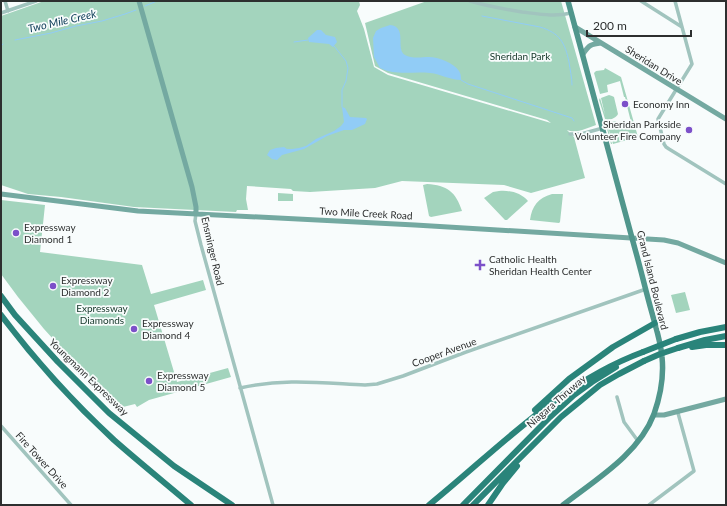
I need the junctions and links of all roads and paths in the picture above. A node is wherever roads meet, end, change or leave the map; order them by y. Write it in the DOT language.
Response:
graph roads {
  1 [pos="5,1"];
  2 [pos="36,1"];
  3 [pos="139,1"];
  4 [pos="470,1"];
  5 [pos="568,1"];
  6 [pos="641,1"];
  7 [pos="675,1"];
  8 [pos="8,11"];
  9 [pos="1,13"];
  10 [pos="571,13"];
  11 [pos="575,27"];
  12 [pos="682,27"];
  13 [pos="601,43"];
  14 [pos="583,54"];
  15 [pos="677,89"];
  16 [pos="726,119"];
  17 [pos="603,128"];
  18 [pos="570,134"];
  19 [pos="726,184"];
  20 [pos="1,194"];
  21 [pos="196,213"];
  22 [pos="632,238"];
  23 [pos="726,263"];
  24 [pos="646,289"];
  25 [pos="1,296"];
  26 [pos="1,315"];
  27 [pos="655,323"];
  28 [pos="726,327"];
  29 [pos="726,336"];
  30 [pos="726,345"];
  31 [pos="678,348"];
  32 [pos="643,352"];
  33 [pos="240,388"];
  34 [pos="617,397"];
  35 [pos="726,399"];
  36 [pos="678,412"];
  37 [pos="654,415"];
  38 [pos="1,426"];
  39 [pos="508,437"];
  40 [pos="542,437"];
  41 [pos="638,441"];
  42 [pos="442,494"];
  43 [pos="489,504"];
  44 [pos="71,505"];
  45 [pos="191,505"];
  46 [pos="232,505"];
  47 [pos="273,505"];
  48 [pos="428,505"];
  49 [pos="432,505"];
  50 [pos="463,505"];
  51 [pos="473,505"];
  52 [pos="563,505"];
  53 [pos="649,505"];
  1 -- 8 [label="street"];
  2 -- 8 [label="street"];
  3 -- 21 [label="street, Ensminger Road"];
  4 -- 10 [label="street"];
  5 -- 10 [label="main road"];
  6 -- 12 [label="street"];
  7 -- 12 [label="street"];
  8 -- 9 [label="street"];
  10 -- 11 [label="main road"];
  11 -- 13 [label="street, Sheridan Drive"];
  11 -- 14 [label="main road, Grand Island Boulevard"];
  12 -- 15 [label="street"];
  13 -- 14 [label="street"];
  13 -- 15 [label="street, Sheridan Drive"];
  14 -- 17 [label="main road, Grand Island Boulevard"];
  15 -- 16 [label="street, Sheridan Drive"];
  15 -- 19 [label="street"];
  17 -- 18 [label="street"];
  17 -- 22 [label="main road, Grand Island Boulevard"];
  20 -- 21 [label="street, Two Mile Creek Road"];
  21 -- 22 [label="street, Two Mile Creek Road"];
  21 -- 33 [label="street, Ensminger Road"];
  22 -- 23 [label="street, Two Mile Creek Road"];
  22 -- 24 [label="main road, Grand Island Boulevard"];
  24 -- 27 [label="main road, Grand Island Boulevard"];
  24 -- 33 [label="street, Cooper Avenue"];
  25 -- 46 [label="highway, Youngmann Expressway"];
  26 -- 45 [label="highway"];
  27 -- 37 [label="main road, Grand Island Boulevard"];
  27 -- 39 [label="highway"];
  28 -- 32 [label="highway, Niagara Thruway, bridge"];
  29 -- 31 [label="highway, Niagara Thruway"];
  30 -- 31 [label="highway"];
  31 -- 40 [label="highway, Niagara Thruway, bridge"];
  32 -- 39 [label="highway"];
  32 -- 50 [label="highway, Niagara Thruway"];
  33 -- 47 [label="street, Ensminger Road"];
  34 -- 41 [label="street"];
  35 -- 36 [label="street"];
  36 -- 37 [label="street"];
  36 -- 53 [label="street"];
  37 -- 41 [label="main road, Grand Island Boulevard"];
  38 -- 44 [label="street, Fire Tower Drive"];
  39 -- 42 [label="highway"];
  40 -- 43 [label="highway"];
  40 -- 51 [label="highway, Niagara Thruway"];
  41 -- 52 [label="main road, Grand Island Boulevard"];
  42 -- 48 [label="highway"];
  42 -- 49 [label="highway"];
}
